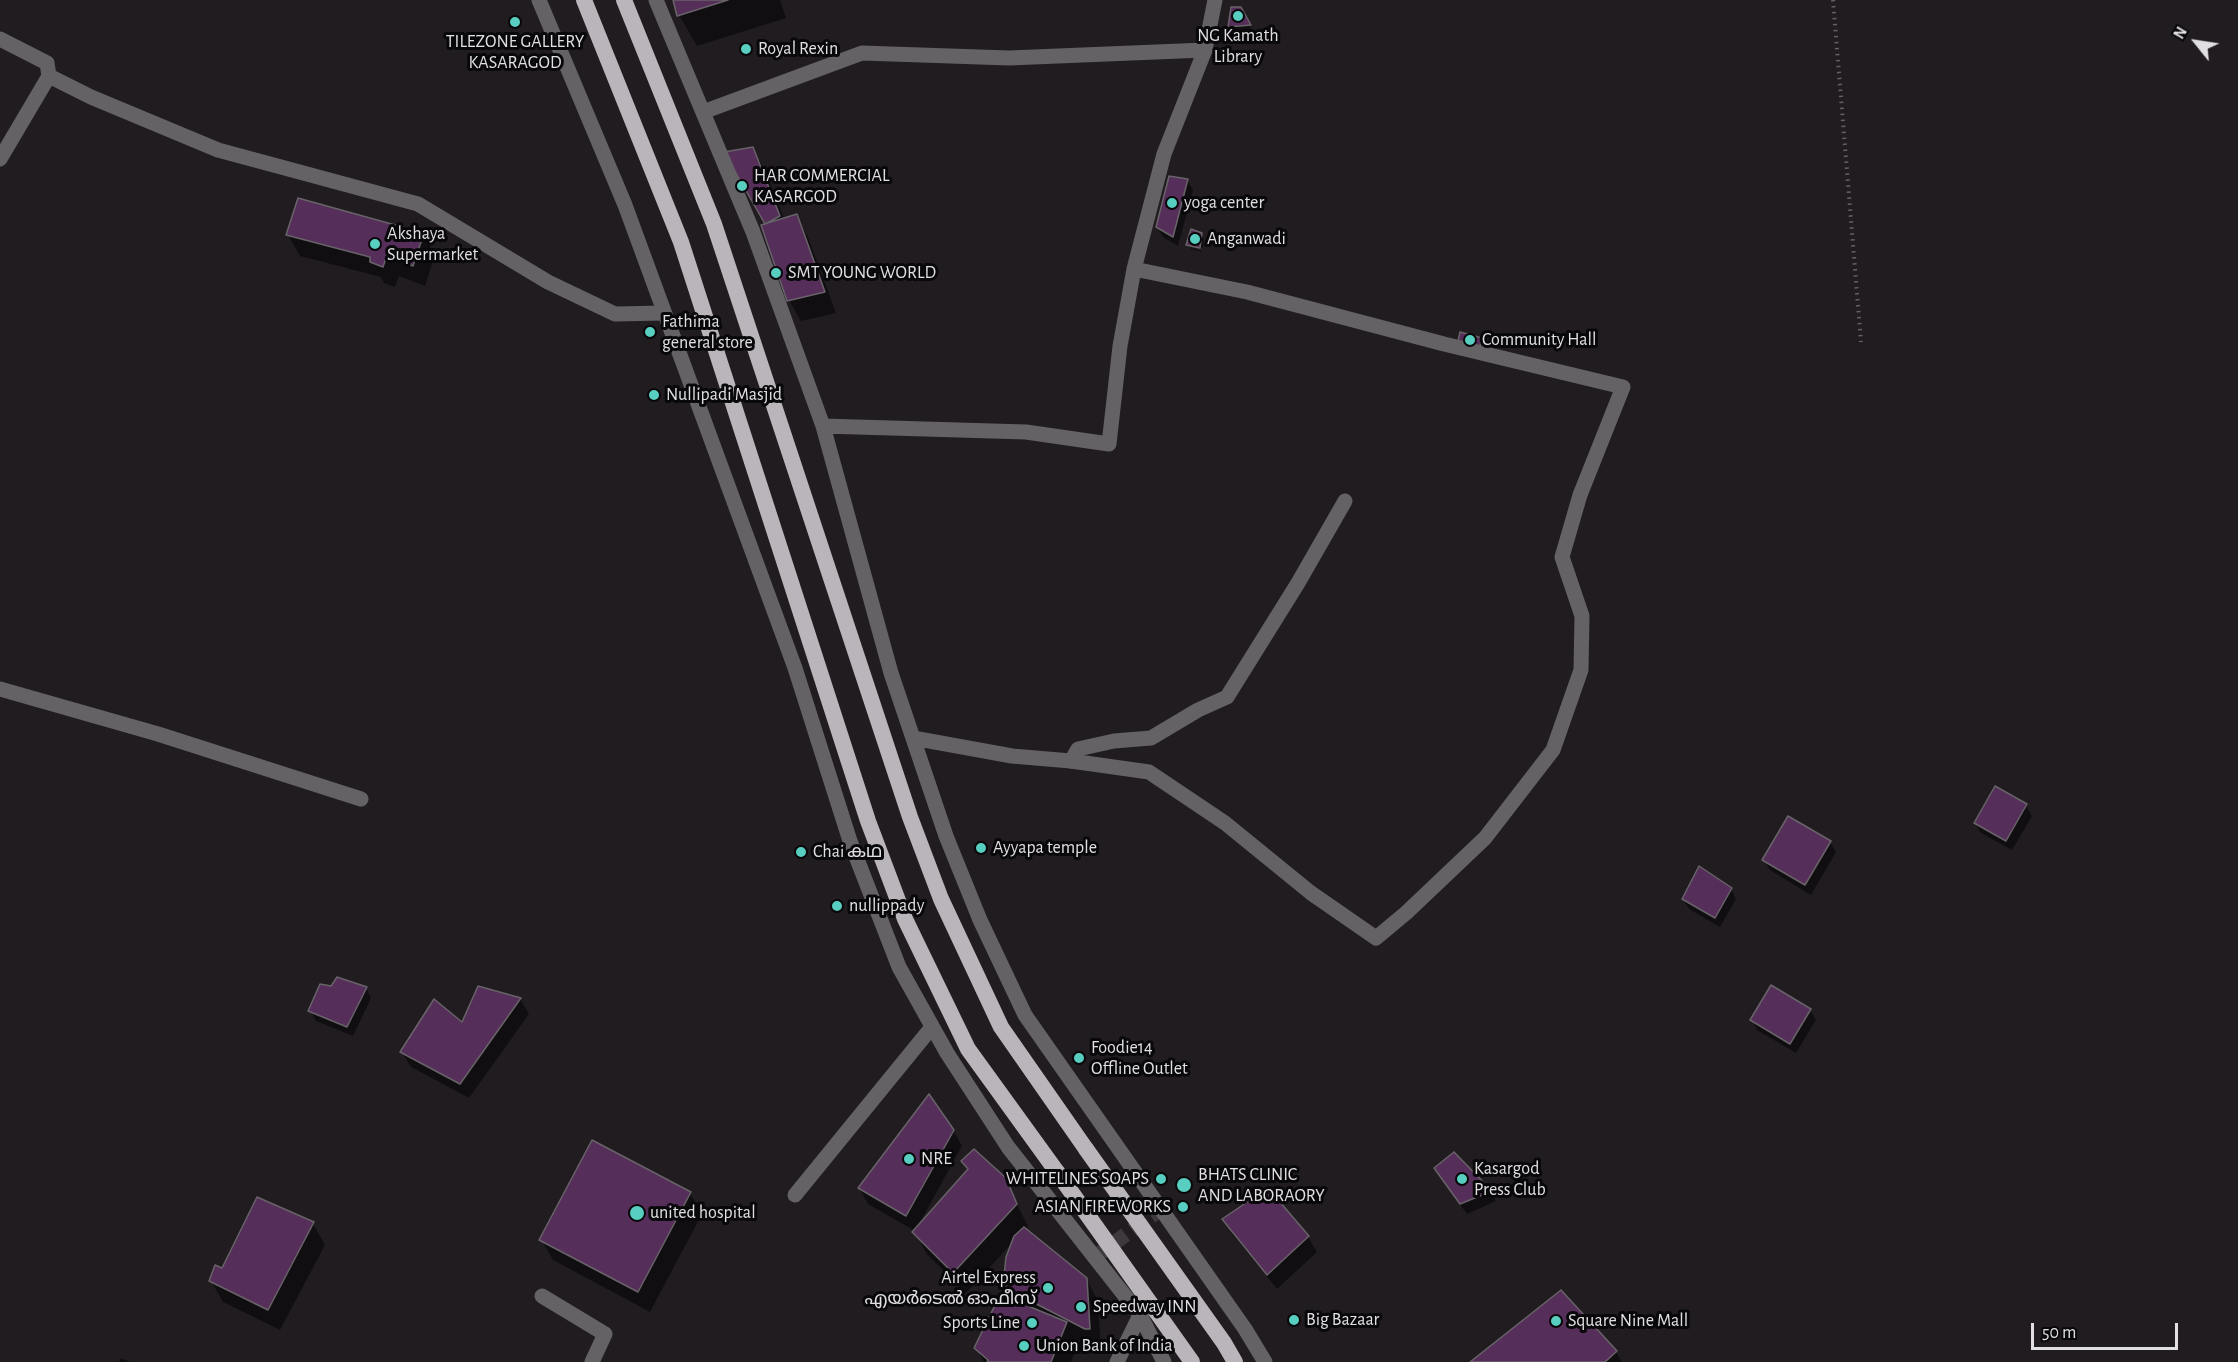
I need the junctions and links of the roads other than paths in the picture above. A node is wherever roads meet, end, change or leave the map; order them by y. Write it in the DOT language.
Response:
graph roads {
  1 [pos="539,0"];
  2 [pos="584,0"];
  3 [pos="624,0"];
  4 [pos="656,0"];
  5 [pos="1215,0"];
  6 [pos="0,39"];
  7 [pos="1205,50"];
  8 [pos="49,76"];
  9 [pos="703,112"];
  10 [pos="0,159"];
  11 [pos="1134,269"];
  12 [pos="664,313"];
  13 [pos="823,426"];
  14 [pos="1345,501"];
  15 [pos="0,688"];
  16 [pos="913,738"];
  17 [pos="1071,761"];
  18 [pos="362,799"];
  19 [pos="932,1027"];
  20 [pos="795,1195"];
  21 [pos="542,1296"];
  22 [pos="1140,1314"];
  23 [pos="592,1362"];
  24 [pos="1117,1362"];
  25 [pos="1164,1362"];
  26 [pos="1192,1362"];
  27 [pos="1235,1362"];
  28 [pos="1265,1362"];
  1 -- 12 [label="street"];
  2 -- 26 [label="highway, bridge"];
  3 -- 27 [label="highway, bridge"];
  4 -- 9 [label="street"];
  5 -- 7 [label="street"];
  6 -- 8 [label="street"];
  7 -- 9 [label="street"];
  7 -- 11 [label="street"];
  8 -- 10 [label="street"];
  8 -- 12 [label="street"];
  9 -- 13 [label="street"];
  11 -- 13 [label="street"];
  11 -- 17 [label="street"];
  12 -- 19 [label="street"];
  13 -- 16 [label="street"];
  14 -- 17 [label="street"];
  15 -- 18 [label="street"];
  16 -- 17 [label="street"];
  16 -- 28 [label="street"];
  19 -- 20 [label="street"];
  19 -- 22 [label="street"];
  21 -- 23 [label="street"];
  22 -- 24 [label="street"];
  22 -- 25 [label="street"];
}
